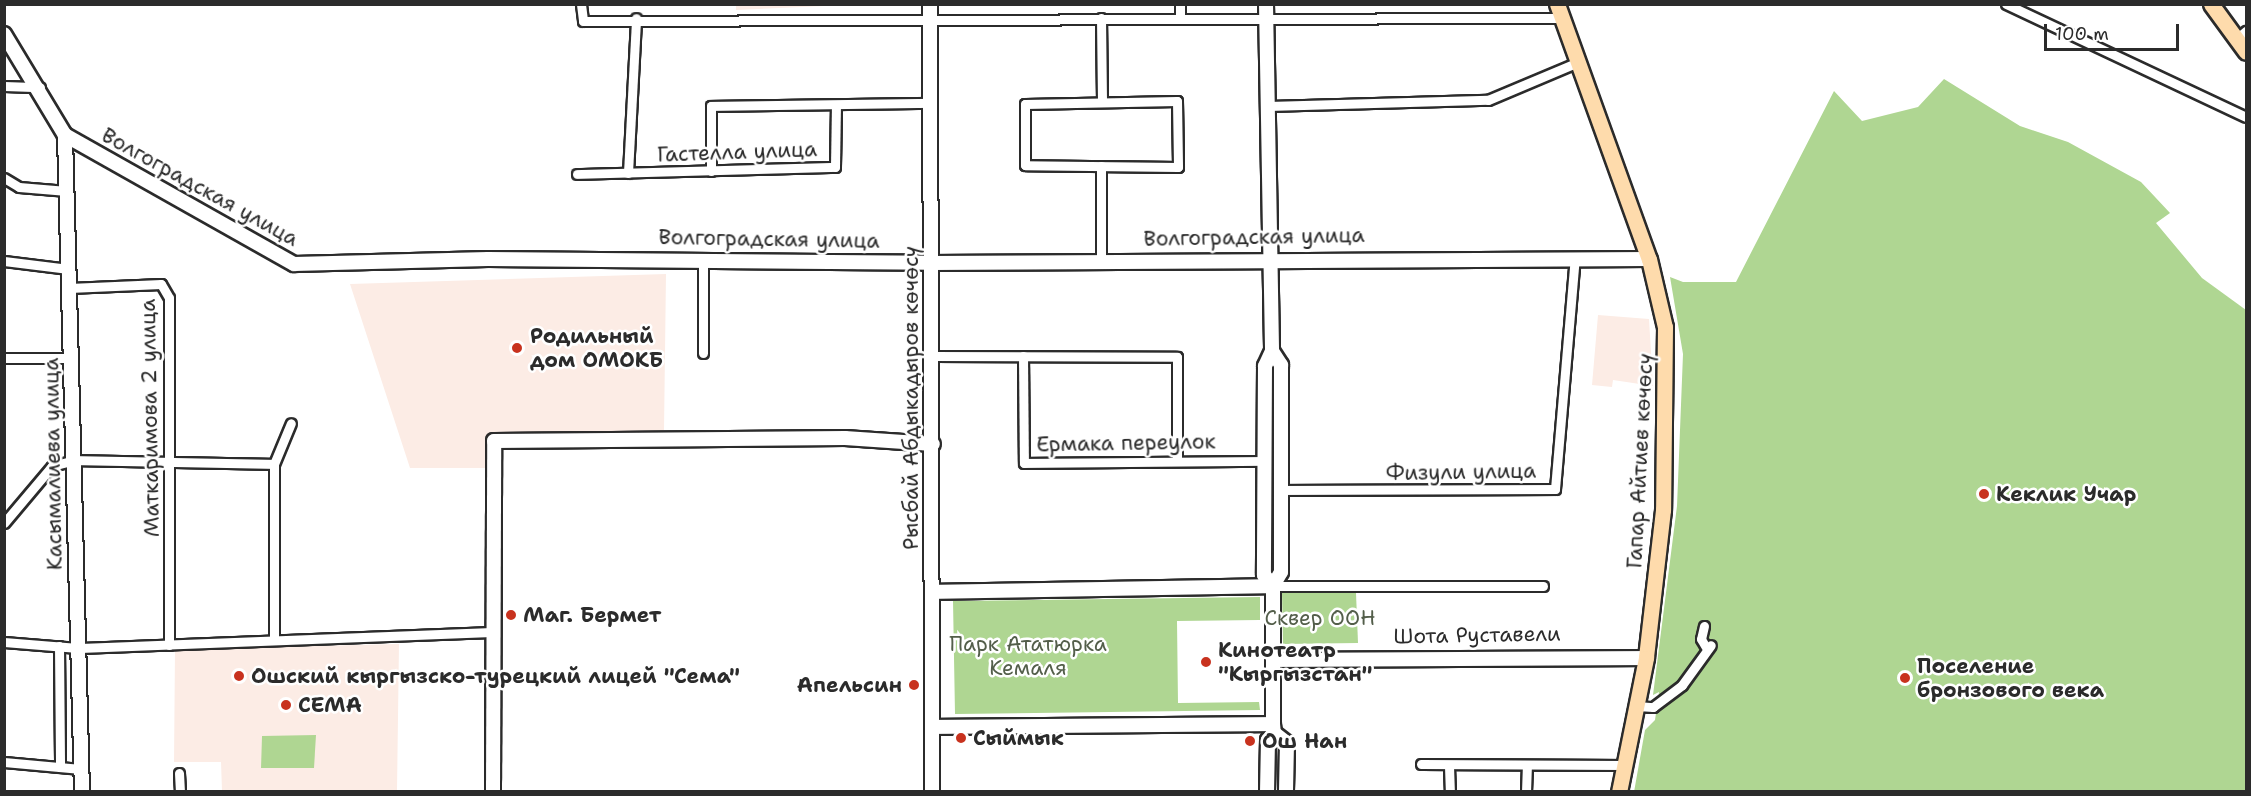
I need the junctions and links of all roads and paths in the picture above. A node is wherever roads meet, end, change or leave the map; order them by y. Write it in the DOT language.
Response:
graph roads {
  1 [pos="581,4"];
  2 [pos="930,4"];
  3 [pos="1180,4"];
  4 [pos="1374,4"];
  5 [pos="2006,4"];
  6 [pos="2211,4"];
  7 [pos="1267,11"];
  8 [pos="1559,11"];
  9 [pos="1373,16"];
  10 [pos="1180,17"];
  11 [pos="636,18"];
  12 [pos="1101,18"];
  13 [pos="930,20"];
  14 [pos="4,34"];
  15 [pos="2241,35"];
  16 [pos="2247,52"];
  17 [pos="1576,63"];
  18 [pos="4,86"];
  19 [pos="40,87"];
  20 [pos="1102,102"];
  21 [pos="931,103"];
  22 [pos="836,105"];
  23 [pos="1268,106"];
  24 [pos="2247,117"];
  25 [pos="65,135"];
  26 [pos="1101,166"];
  27 [pos="711,171"];
  28 [pos="628,173"];
  29 [pos="578,174"];
  30 [pos="4,178"];
  31 [pos="67,191"];
  32 [pos="703,258"];
  33 [pos="1575,258"];
  34 [pos="1269,259"];
  35 [pos="1649,259"];
  36 [pos="1101,260"];
  37 [pos="4,261"];
  38 [pos="931,263"];
  39 [pos="69,269"];
  40 [pos="69,288"];
  41 [pos="1272,351"];
  42 [pos="703,353"];
  43 [pos="932,356"];
  44 [pos="1023,356"];
  45 [pos="4,358"];
  46 [pos="71,358"];
  47 [pos="291,423"];
  48 [pos="933,444"];
  49 [pos="1177,459"];
  50 [pos="74,460"];
  51 [pos="1263,460"];
  52 [pos="171,461"];
  53 [pos="274,464"];
  54 [pos="1280,490"];
  55 [pos="4,523"];
  56 [pos="1273,586"];
  57 [pos="1543,586"];
  58 [pos="933,592"];
  59 [pos="1704,626"];
  60 [pos="494,632"];
  61 [pos="274,637"];
  62 [pos="4,642"];
  63 [pos="170,645"];
  64 [pos="59,646"];
  65 [pos="78,648"];
  66 [pos="1646,658"];
  67 [pos="1273,660"];
  68 [pos="1637,706"];
  69 [pos="933,727"];
  70 [pos="1273,729"];
  71 [pos="4,762"];
  72 [pos="1421,764"];
  73 [pos="1624,765"];
  74 [pos="60,766"];
  75 [pos="1449,766"];
  76 [pos="1527,766"];
  77 [pos="81,769"];
  78 [pos="179,773"];
  79 [pos="82,792"];
  80 [pos="180,792"];
  81 [pos="494,792"];
  82 [pos="933,792"];
  83 [pos="1267,792"];
  84 [pos="1286,792"];
  85 [pos="1450,792"];
  86 [pos="1526,792"];
  87 [pos="1619,792"];
  1 -- 11 [label="street"];
  2 -- 13 [label="street, Рысбай Абдыкадыров көчөсү"];
  3 -- 10 [label="street"];
  4 -- 9 [label="street"];
  5 -- 24 [label="street"];
  6 -- 15 [label="main road"];
  7 -- 9 [label="street"];
  7 -- 10 [label="street"];
  7 -- 23 [label="street"];
  8 -- 9 [label="street"];
  8 -- 17 [label="main road, Гапар Айтиев көчөсү"];
  10 -- 12 [label="street"];
  11 -- 13 [label="street"];
  11 -- 28 [label="street"];
  12 -- 13 [label="street"];
  12 -- 20 [label="street"];
  13 -- 21 [label="street, Рысбай Абдыкадыров көчөсү"];
  14 -- 19 [label="street"];
  15 -- 16 [label="main road"];
  17 -- 23 [label="street"];
  17 -- 35 [label="main road, Гапар Айтиев көчөсү"];
  18 -- 19 [label="street"];
  19 -- 25 [label="street"];
  20 -- 26 [label="street"];
  20 -- 26 [label="street"];
  21 -- 22 [label="street"];
  21 -- 38 [label="street, Рысбай Абдыкадыров көчөсү"];
  22 -- 27 [label="street, Гастелла улица"];
  22 -- 27 [label="street"];
  23 -- 34 [label="street"];
  25 -- 31 [label="street, Касымалиева улица"];
  25 -- 32 [label="street, Волгоградская улица"];
  26 -- 36 [label="street"];
  27 -- 28 [label="street, Гастелла улица"];
  28 -- 29 [label="street, Гастелла улица"];
  30 -- 31 [label="street"];
  31 -- 39 [label="street, Касымалиева улица"];
  32 -- 38 [label="street, Волгоградская улица"];
  32 -- 42 [label="street"];
  33 -- 34 [label="street, Волгоградская улица"];
  33 -- 35 [label="street, Волгоградская улица"];
  33 -- 54 [label="street, Физули улица"];
  34 -- 36 [label="street, Волгоградская улица"];
  34 -- 41 [label="street"];
  35 -- 66 [label="main road, Гапар Айтиев көчөсү"];
  36 -- 38 [label="street, Волгоградская улица"];
  37 -- 39 [label="street"];
  38 -- 43 [label="street, Рысбай Абдыкадыров көчөсү"];
  39 -- 40 [label="street, Касымалиева улица"];
  40 -- 46 [label="street, Касымалиева улица"];
  40 -- 52 [label="street, Маткаримова 2 улица"];
  41 -- 51 [label="street"];
  41 -- 54 [label="street"];
  43 -- 44 [label="street"];
  43 -- 48 [label="street, Рысбай Абдыкадыров көчөсү"];
  44 -- 49 [label="street"];
  44 -- 49 [label="street, Ермака переулок"];
  45 -- 46 [label="street"];
  46 -- 50 [label="street, Касымалиева улица"];
  47 -- 53 [label="street"];
  48 -- 58 [label="street, Рысбай Абдыкадыров көчөсү"];
  48 -- 60 [label="street"];
  49 -- 51 [label="street, Ермака переулок"];
  50 -- 52 [label="street"];
  50 -- 55 [label="street"];
  50 -- 65 [label="street, Касымалиева улица"];
  51 -- 56 [label="street"];
  52 -- 53 [label="street"];
  52 -- 63 [label="street, Маткаримова 2 улица"];
  53 -- 61 [label="street"];
  54 -- 56 [label="street"];
  56 -- 57 [label="street"];
  56 -- 58 [label="street"];
  56 -- 67 [label="street"];
  58 -- 69 [label="street, Рысбай Абдыкадыров көчөсү"];
  59 -- 68 [label="street"];
  60 -- 61 [label="street"];
  60 -- 81 [label="street"];
  61 -- 63 [label="street"];
  62 -- 64 [label="street"];
  63 -- 65 [label="street"];
  64 -- 65 [label="street"];
  64 -- 74 [label="street"];
  65 -- 77 [label="street, Касымалиева улица"];
  66 -- 67 [label="street, Шота Руставели"];
  66 -- 68 [label="main road, Гапар Айтиев көчөсү"];
  67 -- 70 [label="street"];
  68 -- 73 [label="main road, Гапар Айтиев көчөсү"];
  69 -- 70 [label="street"];
  69 -- 82 [label="street, Рысбай Абдыкадыров көчөсү"];
  70 -- 83 [label="street"];
  70 -- 84 [label="street"];
  71 -- 74 [label="street"];
  72 -- 75 [label="street"];
  73 -- 76 [label="street"];
  73 -- 87 [label="main road, Гапар Айтиев көчөсү"];
  74 -- 77 [label="street"];
  75 -- 76 [label="street"];
  75 -- 85 [label="street"];
  76 -- 86 [label="street"];
  77 -- 79 [label="street, Касымалиева улица"];
  78 -- 80 [label="street"];
}
